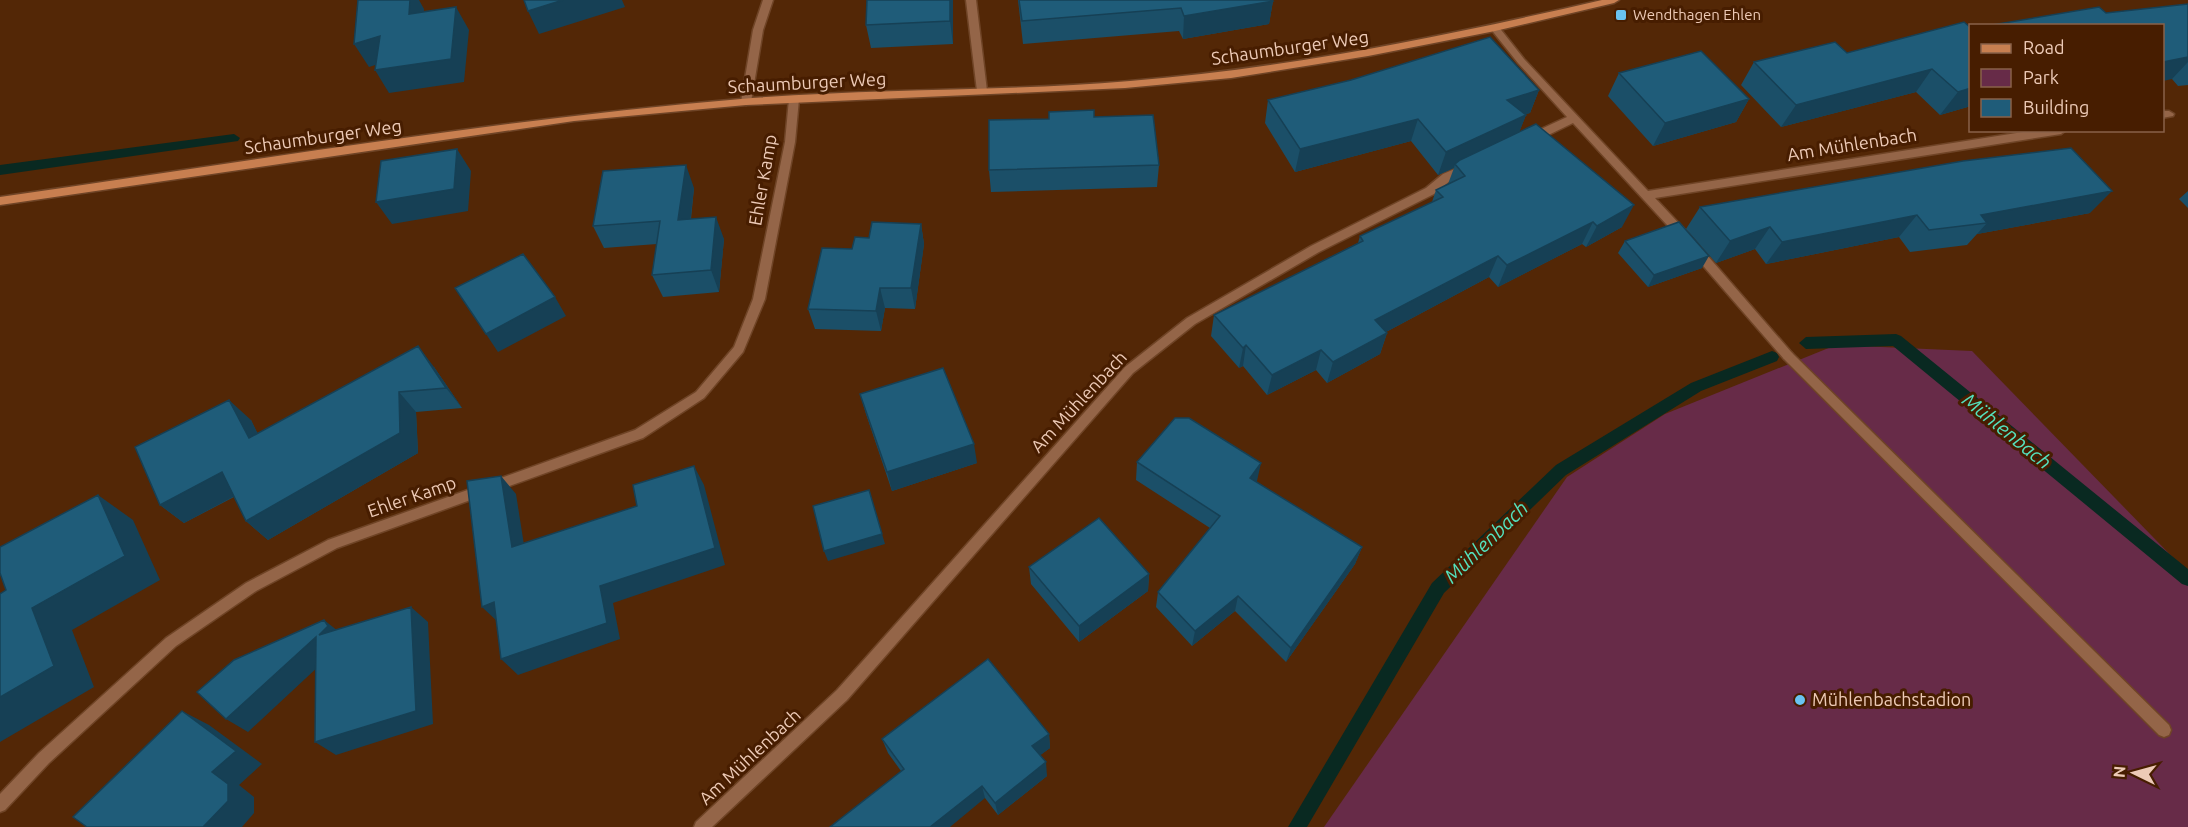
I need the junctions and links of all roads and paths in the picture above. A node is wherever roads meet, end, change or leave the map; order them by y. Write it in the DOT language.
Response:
graph roads {
  1 [pos="768,0"];
  2 [pos="971,0"];
  3 [pos="1614,0"];
  4 [pos="1495,28"];
  5 [pos="982,91"];
  6 [pos="794,99"];
  7 [pos="746,102"];
  8 [pos="1574,118"];
  9 [pos="2048,132"];
  10 [pos="1521,143"];
  11 [pos="1478,163"];
  12 [pos="1648,195"];
  13 [pos="0,201"];
  14 [pos="2164,730"];
  15 [pos="0,805"];
  16 [pos="701,827"];
  1 -- 7 [label="street"];
  2 -- 5 [label="street"];
  3 -- 4 [label="street, Schaumburger Weg"];
  4 -- 5 [label="street, Schaumburger Weg"];
  4 -- 8 [label="street"];
  5 -- 6 [label="street, Schaumburger Weg"];
  6 -- 7 [label="street, Schaumburger Weg"];
  6 -- 15 [label="street, Ehler Kamp"];
  7 -- 13 [label="street, Schaumburger Weg"];
  8 -- 10 [label="street"];
  8 -- 12 [label="street"];
  9 -- 12 [label="street, Am Mühlenbach"];
  11 -- 16 [label="street, Am Mühlenbach"];
  12 -- 14 [label="street"];
}
